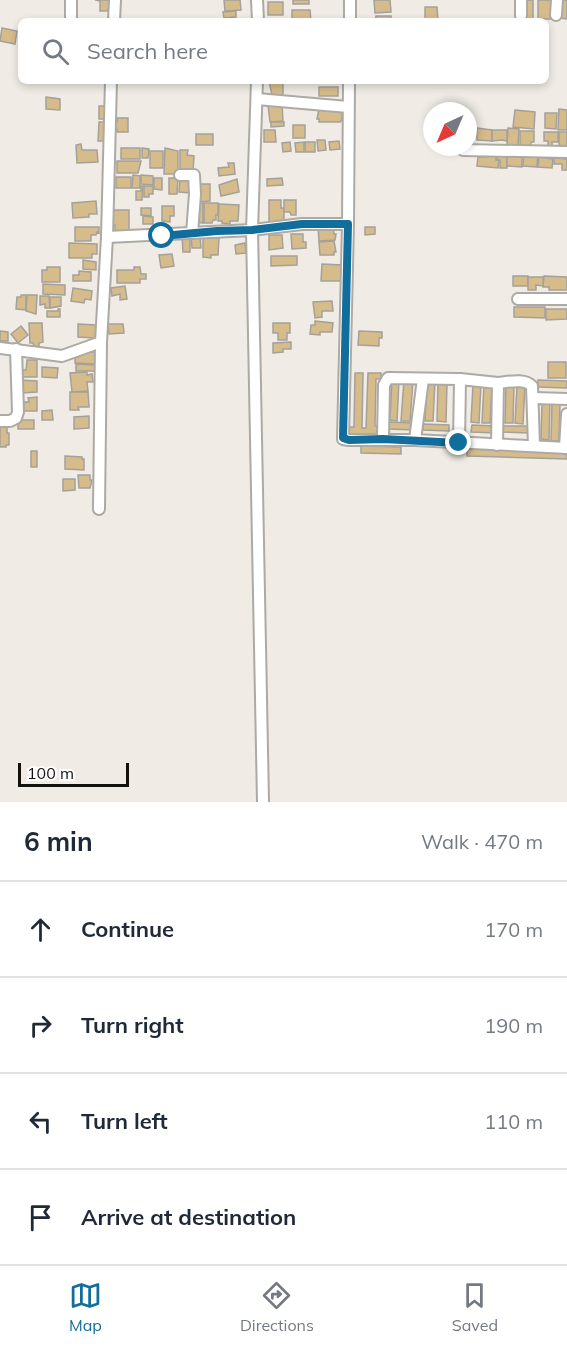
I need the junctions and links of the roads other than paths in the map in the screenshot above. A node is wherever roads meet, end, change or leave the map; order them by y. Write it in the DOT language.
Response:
graph roads {
  1 [pos="70,0"];
  2 [pos="115,0"];
  3 [pos="257,0"];
  4 [pos="350,0"];
  5 [pos="521,0"];
  6 [pos="557,0"];
  7 [pos="556,15"];
  8 [pos="521,16"];
  9 [pos="71,18"];
  10 [pos="114,18"];
  11 [pos="258,18"];
  12 [pos="350,18"];
  13 [pos="111,84"];
  14 [pos="257,84"];
  15 [pos="349,84"];
  16 [pos="257,99"];
  17 [pos="348,106"];
  18 [pos="477,150"];
  19 [pos="567,152"];
  20 [pos="180,175"];
  21 [pos="348,224"];
  22 [pos="252,230"];
  23 [pos="192,233"];
  24 [pos="107,237"];
  25 [pos="518,299"];
  26 [pos="567,299"];
  27 [pos="101,342"];
  28 [pos="0,348"];
  29 [pos="16,349"];
  30 [pos="423,379"];
  31 [pos="460,379"];
  32 [pos="498,383"];
  33 [pos="534,398"];
  34 [pos="567,399"];
  35 [pos="567,414"];
  36 [pos="0,422"];
  37 [pos="383,439"];
  38 [pos="415,440"];
  39 [pos="459,443"];
  40 [pos="497,445"];
  41 [pos="534,446"];
  42 [pos="566,448"];
  43 [pos="99,510"];
  44 [pos="263,802"];
  1 -- 9 [label="street"];
  2 -- 10 [label="street"];
  3 -- 11 [label="street"];
  4 -- 12 [label="street"];
  5 -- 8 [label="street"];
  6 -- 7 [label="street"];
  13 -- 24 [label="street"];
  14 -- 16 [label="street"];
  15 -- 17 [label="street"];
  16 -- 17 [label="street"];
  16 -- 22 [label="street"];
  17 -- 21 [label="street"];
  18 -- 19 [label="street"];
  20 -- 23 [label="street"];
  21 -- 22 [label="street"];
  21 -- 37 [label="street"];
  22 -- 23 [label="street"];
  22 -- 44 [label="street"];
  23 -- 24 [label="street"];
  24 -- 27 [label="street"];
  25 -- 26 [label="street"];
  27 -- 29 [label="street"];
  27 -- 43 [label="street"];
  28 -- 29 [label="street"];
  29 -- 36 [label="street"];
  30 -- 31 [label="street"];
  30 -- 37 [label="street"];
  30 -- 38 [label="street"];
  31 -- 32 [label="street"];
  31 -- 39 [label="street"];
  32 -- 33 [label="street"];
  32 -- 40 [label="street"];
  33 -- 34 [label="street"];
  33 -- 41 [label="street"];
  35 -- 42 [label="street"];
  37 -- 38 [label="street"];
  38 -- 39 [label="street"];
  39 -- 40 [label="street"];
  40 -- 41 [label="street"];
  41 -- 42 [label="street"];
}
